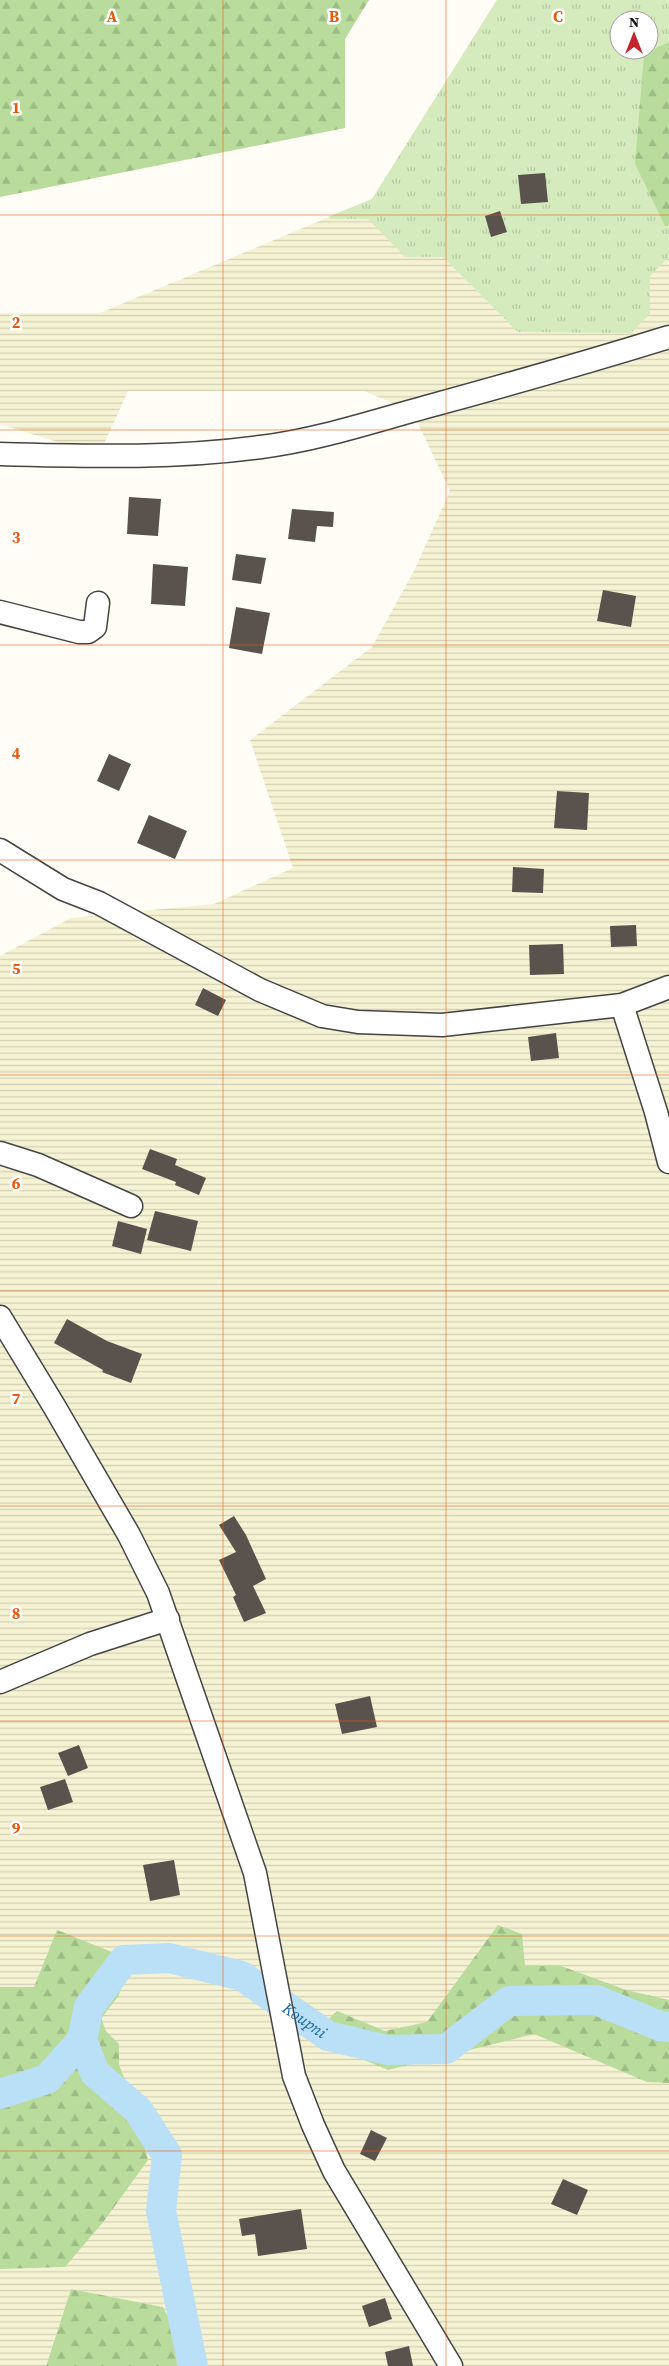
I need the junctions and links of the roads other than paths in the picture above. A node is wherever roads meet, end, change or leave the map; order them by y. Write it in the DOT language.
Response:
graph roads {
  1 [pos="669,337"];
  2 [pos="0,454"];
  3 [pos="98,603"];
  4 [pos="0,612"];
  5 [pos="0,850"];
  6 [pos="669,988"];
  7 [pos="622,1004"];
  8 [pos="0,1153"];
  9 [pos="669,1162"];
  10 [pos="131,1206"];
  11 [pos="0,1317"];
  12 [pos="168,1619"];
  13 [pos="0,1682"];
  14 [pos="451,2366"];
  1 -- 2 [label="street"];
  3 -- 4 [label="street"];
  5 -- 7 [label="street"];
  6 -- 7 [label="street"];
  7 -- 9 [label="street"];
  8 -- 10 [label="street"];
  11 -- 12 [label="street"];
  12 -- 13 [label="street"];
  12 -- 14 [label="street"];
}
